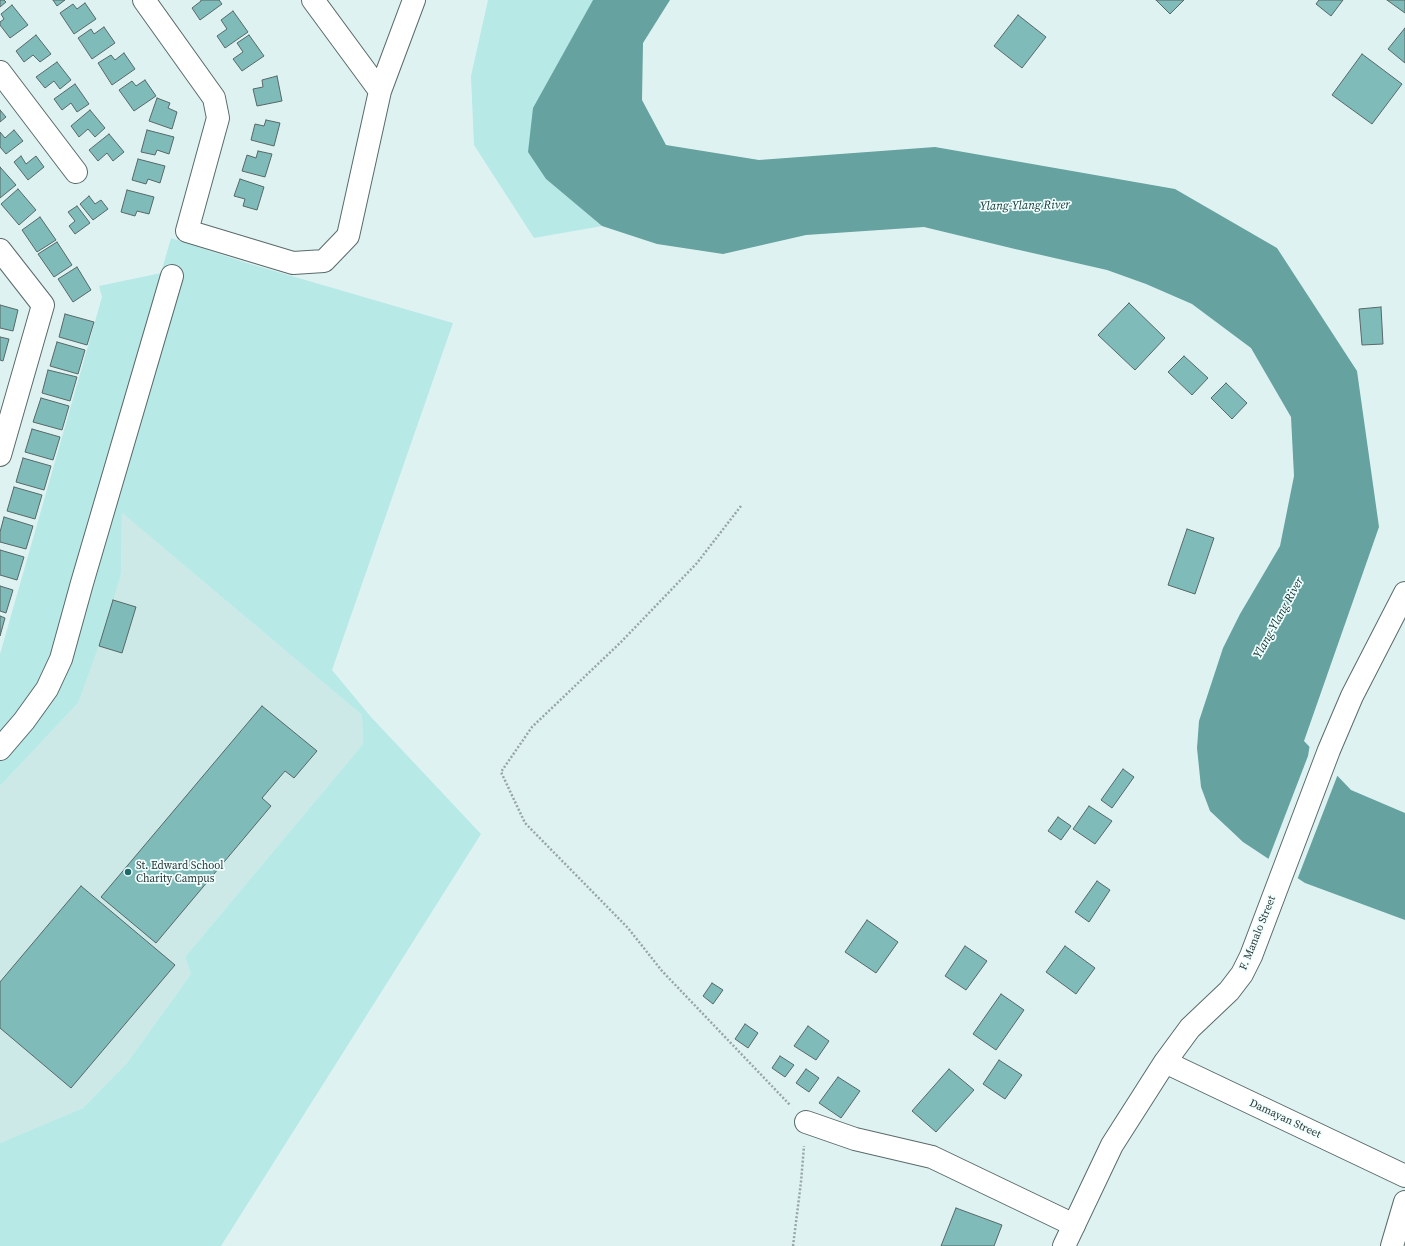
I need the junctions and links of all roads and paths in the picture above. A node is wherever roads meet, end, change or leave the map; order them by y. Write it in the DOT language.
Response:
graph roads {
  1 [pos="144,0"];
  2 [pos="313,0"];
  3 [pos="414,0"];
  4 [pos="0,72"];
  5 [pos="380,92"];
  6 [pos="76,172"];
  7 [pos="0,250"];
  8 [pos="172,276"];
  9 [pos="0,455"];
  10 [pos="740,506"];
  11 [pos="1405,593"];
  12 [pos="0,749"];
  13 [pos="1165,1062"];
  14 [pos="806,1122"];
  15 [pos="1405,1176"];
  16 [pos="1405,1202"];
  17 [pos="1074,1226"];
  18 [pos="793,1246"];
  19 [pos="1064,1246"];
  20 [pos="1392,1246"];
  1 -- 5 [label="street"];
  2 -- 5 [label="street"];
  3 -- 5 [label="street"];
  4 -- 6 [label="street"];
  7 -- 9 [label="street"];
  8 -- 12 [label="street"];
  10 -- 14 [label="path"];
  11 -- 13 [label="street, F. Manalo Street"];
  13 -- 15 [label="street, Damayan Street"];
  13 -- 17 [label="street, F. Manalo Street"];
  14 -- 17 [label="street"];
  14 -- 18 [label="path"];
  16 -- 20 [label="street"];
  17 -- 19 [label="street, F. Manalo Street"];
}
